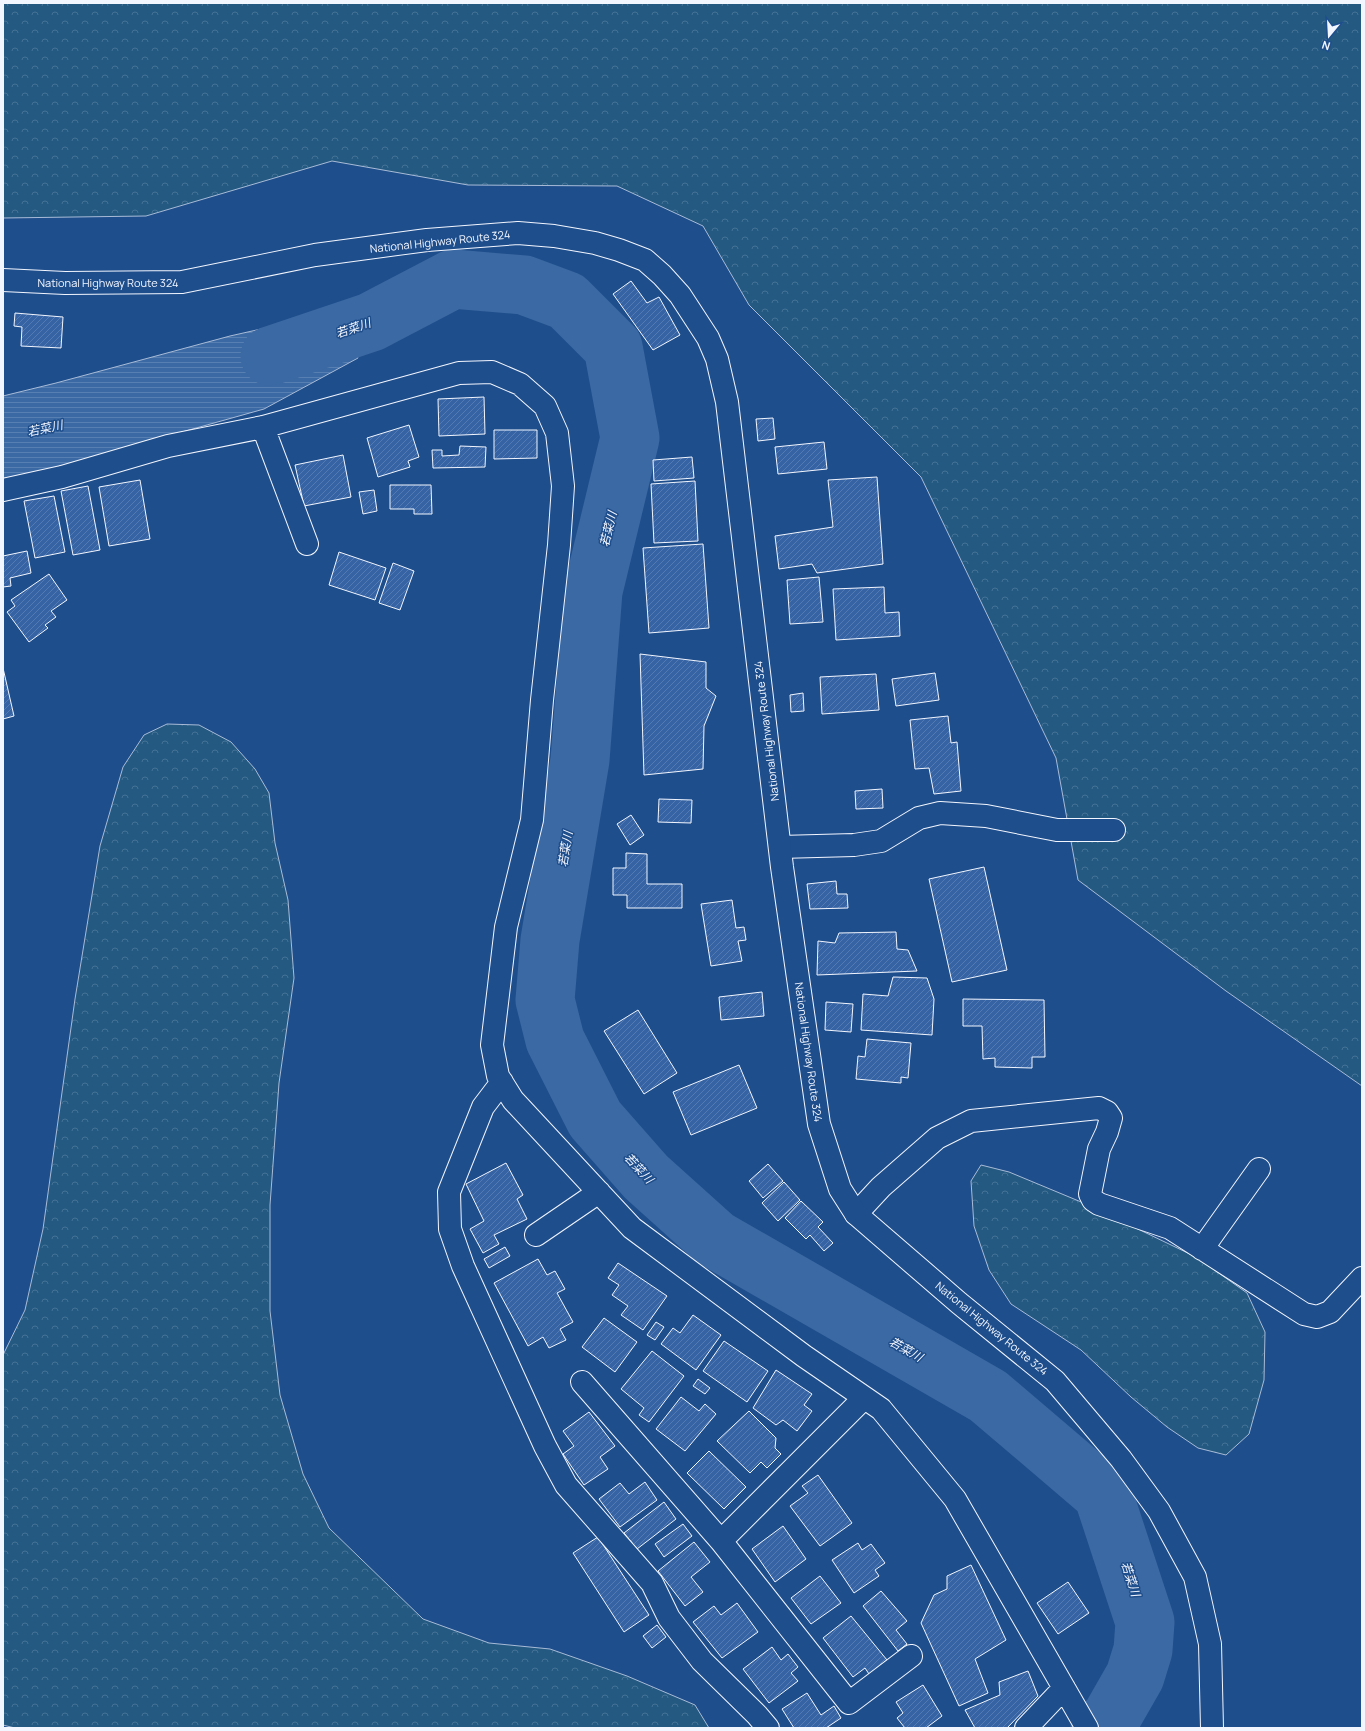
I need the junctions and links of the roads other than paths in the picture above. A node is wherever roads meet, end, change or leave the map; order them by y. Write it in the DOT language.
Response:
graph roads {
  1 [pos="3,280"];
  2 [pos="263,427"];
  3 [pos="3,490"];
  4 [pos="306,544"];
  5 [pos="1114,830"];
  6 [pos="780,847"];
  7 [pos="502,1082"];
  8 [pos="1259,1169"];
  9 [pos="599,1192"];
  10 [pos="856,1214"];
  11 [pos="536,1235"];
  12 [pos="1202,1249"];
  13 [pos="1362,1278"];
  14 [pos="582,1382"];
  15 [pos="864,1398"];
  16 [pos="721,1541"];
  17 [pos="911,1656"];
  18 [pos="1066,1692"];
  19 [pos="768,1728"];
  20 [pos="1026,1728"];
  21 [pos="1086,1728"];
  22 [pos="1212,1728"];
  1 -- 6 [label="main road, National Highway Route 324"];
  2 -- 3 [label="main road"];
  2 -- 4 [label="main road"];
  2 -- 7 [label="main road"];
  5 -- 6 [label="main road"];
  6 -- 10 [label="main road, National Highway Route 324"];
  7 -- 9 [label="main road"];
  7 -- 19 [label="main road"];
  8 -- 12 [label="main road"];
  9 -- 11 [label="main road"];
  9 -- 15 [label="main road"];
  10 -- 12 [label="main road"];
  10 -- 22 [label="main road, National Highway Route 324"];
  12 -- 13 [label="main road"];
  14 -- 16 [label="main road"];
  15 -- 16 [label="main road"];
  15 -- 18 [label="main road"];
  16 -- 17 [label="main road"];
  18 -- 20 [label="main road"];
  18 -- 21 [label="main road"];
}
